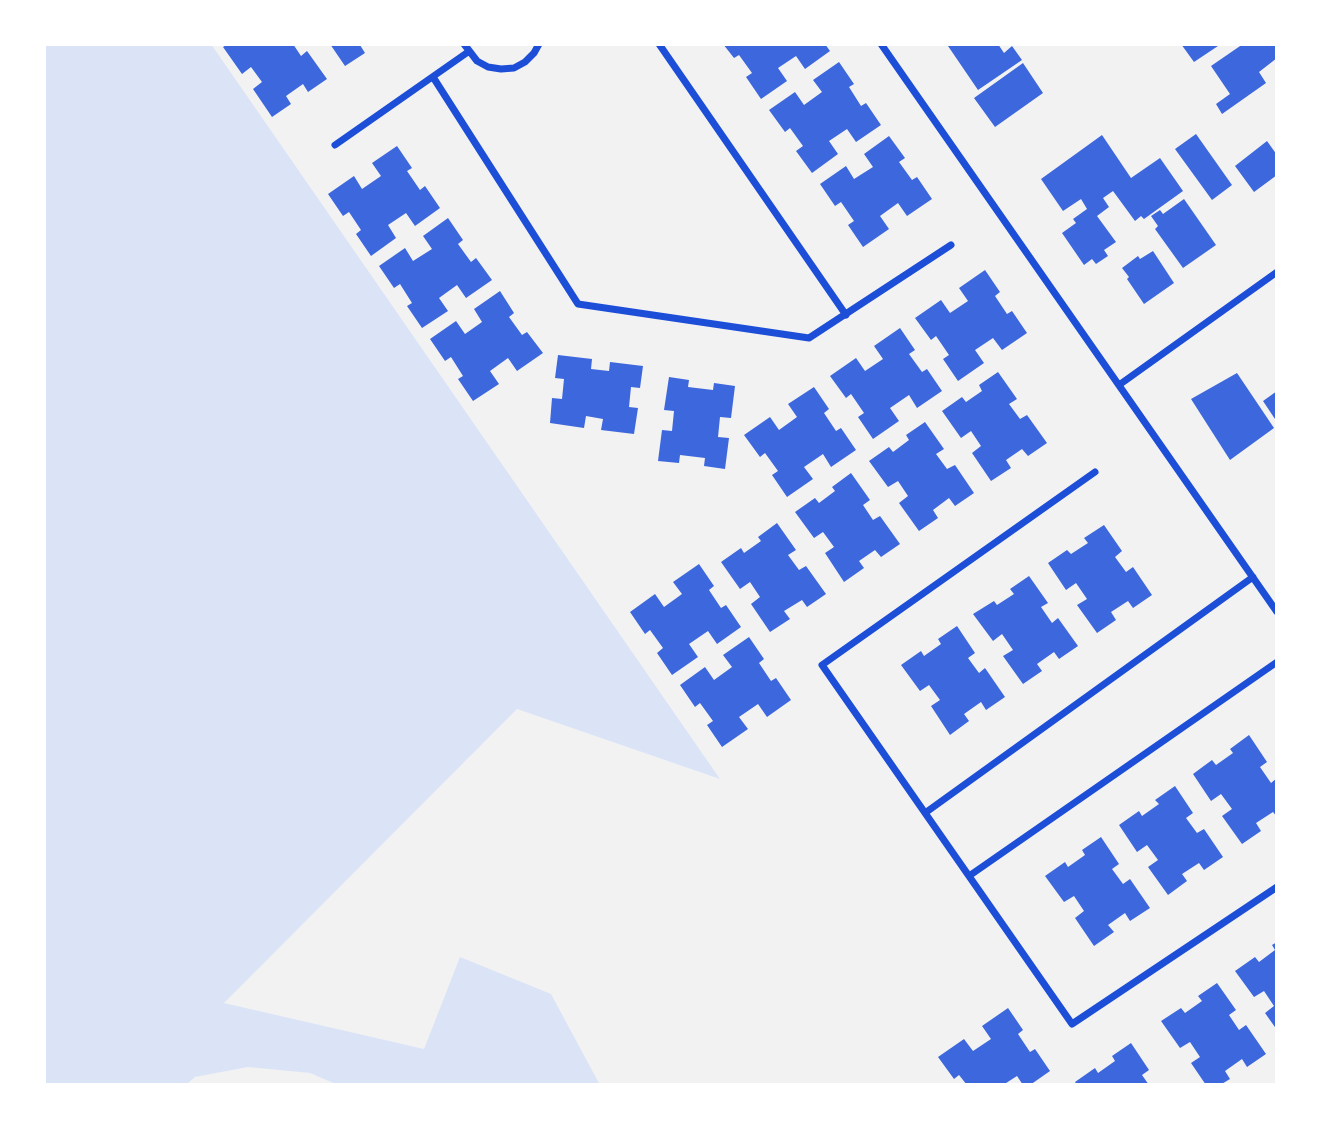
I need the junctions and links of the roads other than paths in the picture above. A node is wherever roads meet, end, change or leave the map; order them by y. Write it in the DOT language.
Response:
graph roads {
  1 [pos="464,44"];
  2 [pos="539,44"];
  3 [pos="659,44"];
  4 [pos="881,44"];
  5 [pos="468,52"];
  6 [pos="433,77"];
  7 [pos="335,145"];
  8 [pos="951,245"];
  9 [pos="1277,272"];
  10 [pos="846,315"];
  11 [pos="1119,385"];
  12 [pos="1095,472"];
  13 [pos="1253,578"];
  14 [pos="1277,612"];
  15 [pos="1277,662"];
  16 [pos="925,813"];
  17 [pos="969,876"];
  18 [pos="1277,887"];
  1 -- 5 [label="street"];
  2 -- 5 [label="street"];
  3 -- 10 [label="street"];
  4 -- 11 [label="street"];
  5 -- 6 [label="street"];
  6 -- 7 [label="street"];
  6 -- 10 [label="street"];
  8 -- 10 [label="street"];
  9 -- 11 [label="street"];
  11 -- 13 [label="street"];
  12 -- 16 [label="street"];
  13 -- 14 [label="street"];
  13 -- 16 [label="street"];
  15 -- 17 [label="street"];
  16 -- 17 [label="street"];
  17 -- 18 [label="street"];
}
